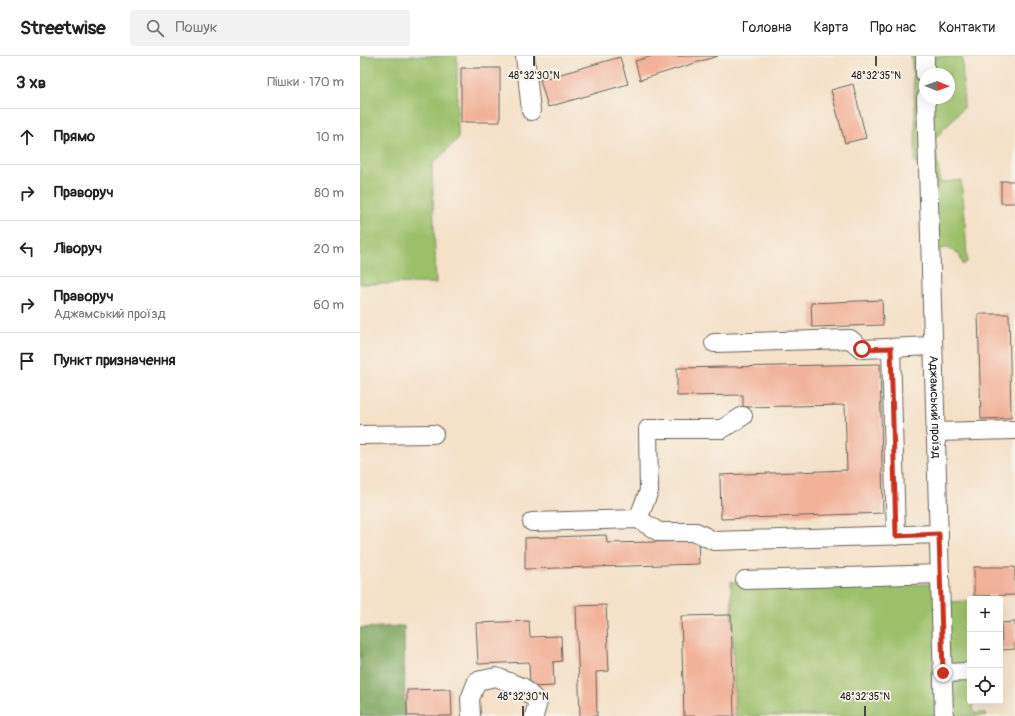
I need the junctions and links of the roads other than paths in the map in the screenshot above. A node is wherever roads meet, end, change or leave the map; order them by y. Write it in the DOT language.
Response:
graph roads {
  1 [pos="525,56"];
  2 [pos="925,56"];
  3 [pos="925,68"];
  4 [pos="926,104"];
  5 [pos="532,111"];
  6 [pos="714,343"];
  7 [pos="933,346"];
  8 [pos="891,348"];
  9 [pos="743,416"];
  10 [pos="1015,430"];
  11 [pos="936,432"];
  12 [pos="434,434"];
  13 [pos="360,435"];
  14 [pos="638,519"];
  15 [pos="532,522"];
  16 [pos="939,534"];
  17 [pos="896,536"];
  18 [pos="940,574"];
  19 [pos="745,580"];
  20 [pos="967,672"];
  21 [pos="943,673"];
  22 [pos="471,716"];
  23 [pos="534,716"];
  24 [pos="944,716"];
  1 -- 5 [label="street"];
  2 -- 3 [label="street"];
  4 -- 7 [label="street, Аджамський проїзд"];
  6 -- 8 [label="street"];
  7 -- 8 [label="street"];
  7 -- 11 [label="street, Аджамський проїзд"];
  8 -- 17 [label="street"];
  9 -- 14 [label="street"];
  10 -- 11 [label="street"];
  11 -- 16 [label="street, Аджамський проїзд"];
  12 -- 13 [label="street"];
  14 -- 15 [label="street"];
  14 -- 17 [label="street"];
  16 -- 17 [label="street"];
  16 -- 18 [label="street, Аджамський проїзд"];
  18 -- 19 [label="street"];
  18 -- 21 [label="street, Аджамський проїзд"];
  20 -- 21 [label="street"];
  21 -- 24 [label="street, Аджамський проїзд"];
  22 -- 23 [label="street"];
}
